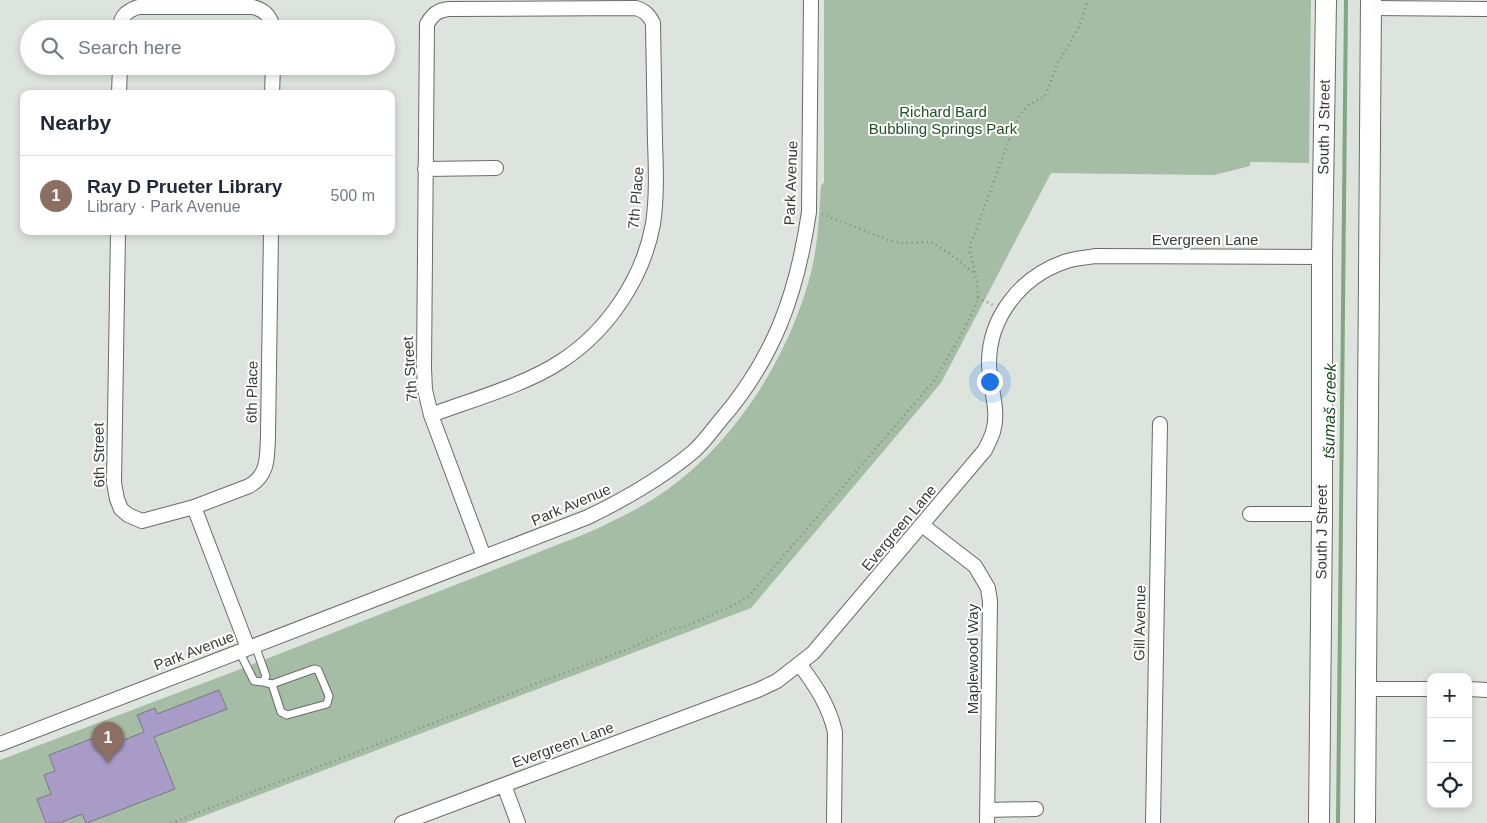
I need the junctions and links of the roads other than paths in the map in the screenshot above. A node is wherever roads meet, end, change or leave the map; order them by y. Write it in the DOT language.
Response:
graph roads {
  1 [pos="811,0"];
  2 [pos="1326,0"];
  3 [pos="197,3"];
  4 [pos="561,4"];
  5 [pos="1371,4"];
  6 [pos="1487,9"];
  7 [pos="121,20"];
  8 [pos="271,20"];
  9 [pos="120,75"];
  10 [pos="273,75"];
  11 [pos="119,90"];
  12 [pos="272,90"];
  13 [pos="496,168"];
  14 [pos="425,169"];
  15 [pos="118,235"];
  16 [pos="271,235"];
  17 [pos="1322,257"];
  18 [pos="431,415"];
  19 [pos="1160,424"];
  20 [pos="194,507"];
  21 [pos="1250,514"];
  22 [pos="1322,514"];
  23 [pos="922,525"];
  24 [pos="484,557"];
  25 [pos="248,648"];
  26 [pos="800,665"];
  27 [pos="263,682"];
  28 [pos="272,684"];
  29 [pos="1366,689"];
  30 [pos="1427,689"];
  31 [pos="1472,689"];
  32 [pos="1487,690"];
  33 [pos="0,744"];
  34 [pos="504,784"];
  35 [pos="1036,809"];
  36 [pos="987,816"];
  37 [pos="402,823"];
  38 [pos="518,823"];
  39 [pos="834,823"];
  40 [pos="1153,823"];
  41 [pos="1319,823"];
  42 [pos="1365,823"];
  1 -- 24 [label="street, Park Avenue"];
  2 -- 17 [label="street, South J Street"];
  3 -- 7 [label="street"];
  3 -- 8 [label="street"];
  4 -- 14 [label="street, 7th Street"];
  4 -- 18 [label="street, 7th Place"];
  5 -- 6 [label="street"];
  5 -- 29 [label="street"];
  9 -- 11 [label="street"];
  10 -- 12 [label="street"];
  13 -- 14 [label="street"];
  14 -- 18 [label="street, 7th Street"];
  15 -- 20 [label="street, 6th Street"];
  16 -- 20 [label="street, 6th Place"];
  17 -- 22 [label="street, South J Street"];
  17 -- 23 [label="street, Evergreen Lane"];
  18 -- 24 [label="street, 7th Street"];
  19 -- 40 [label="street, Gill Avenue"];
  20 -- 25 [label="street"];
  21 -- 22 [label="street"];
  22 -- 41 [label="street, South J Street"];
  23 -- 26 [label="street, Evergreen Lane"];
  23 -- 36 [label="street, Maplewood Way"];
  24 -- 25 [label="street, Park Avenue"];
  25 -- 27 [label="lane"];
  25 -- 27 [label="lane"];
  25 -- 33 [label="street, Park Avenue"];
  26 -- 34 [label="street, Evergreen Lane"];
  26 -- 39 [label="street"];
  27 -- 28 [label="lane"];
  28 -- 28 [label="lane"];
  29 -- 30 [label="street"];
  29 -- 42 [label="street"];
  31 -- 32 [label="street"];
  34 -- 37 [label="street, Evergreen Lane"];
  34 -- 38 [label="street"];
  35 -- 36 [label="street"];
}
